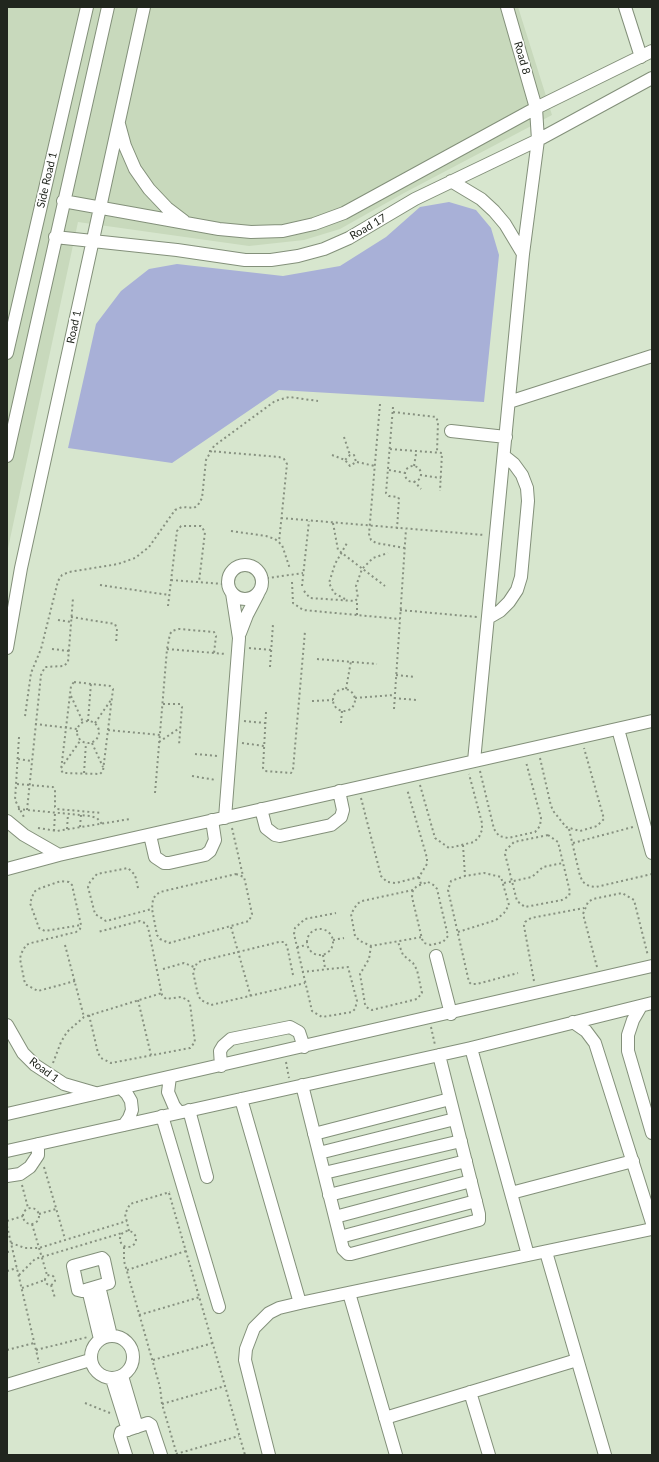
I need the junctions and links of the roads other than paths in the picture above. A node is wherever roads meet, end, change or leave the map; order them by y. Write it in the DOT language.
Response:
graph roads {
  1 [pos="87,7"];
  2 [pos="108,7"];
  3 [pos="144,7"];
  4 [pos="507,7"];
  5 [pos="625,7"];
  6 [pos="652,51"];
  7 [pos="641,57"];
  8 [pos="73,68"];
  9 [pos="93,72"];
  10 [pos="652,78"];
  11 [pos="536,108"];
  12 [pos="118,122"];
  13 [pos="538,140"];
  14 [pos="451,181"];
  15 [pos="63,202"];
  16 [pos="100,208"];
  17 [pos="187,223"];
  18 [pos="55,237"];
  19 [pos="92,241"];
  20 [pos="523,254"];
  21 [pos="7,353"];
  22 [pos="652,356"];
  23 [pos="509,402"];
  24 [pos="10,427"];
  25 [pos="450,431"];
  26 [pos="506,437"];
  27 [pos="7,456"];
  28 [pos="504,456"];
  29 [pos="230,589"];
  30 [pos="258,594"];
  31 [pos="488,618"];
  32 [pos="238,647"];
  33 [pos="7,648"];
  34 [pos="652,721"];
  35 [pos="618,729"];
  36 [pos="473,761"];
  37 [pos="340,791"];
  38 [pos="261,809"];
  39 [pos="227,817"];
  40 [pos="212,820"];
  41 [pos="7,821"];
  42 [pos="150,834"];
  43 [pos="652,853"];
  44 [pos="59,855"];
  45 [pos="7,869"];
  46 [pos="436,956"];
  47 [pos="651,966"];
  48 [pos="646,1005"];
  49 [pos="451,1014"];
  50 [pos="573,1022"];
  51 [pos="7,1025"];
  52 [pos="304,1047"];
  53 [pos="471,1048"];
  54 [pos="438,1056"];
  55 [pos="221,1066"];
  56 [pos="170,1077"];
  57 [pos="297,1086"];
  58 [pos="121,1088"];
  59 [pos="98,1093"];
  60 [pos="241,1099"];
  61 [pos="450,1099"];
  62 [pos="184,1111"];
  63 [pos="7,1114"];
  64 [pos="162,1116"];
  65 [pos="455,1118"];
  66 [pos="124,1125"];
  67 [pos="652,1133"];
  68 [pos="314,1134"];
  69 [pos="461,1141"];
  70 [pos="38,1149"];
  71 [pos="7,1151"];
  72 [pos="319,1153"];
  73 [pos="466,1161"];
  74 [pos="633,1161"];
  75 [pos="324,1173"];
  76 [pos="7,1176"];
  77 [pos="208,1176"];
  78 [pos="471,1181"];
  79 [pos="511,1193"];
  80 [pos="329,1195"];
  81 [pos="476,1201"];
  82 [pos="335,1216"];
  83 [pos="652,1223"];
  84 [pos="652,1229"];
  85 [pos="340,1237"];
  86 [pos="546,1252"];
  87 [pos="528,1255"];
  88 [pos="93,1287"];
  89 [pos="349,1293"];
  90 [pos="300,1303"];
  91 [pos="219,1307"];
  92 [pos="104,1336"];
  93 [pos="90,1360"];
  94 [pos="577,1360"];
  95 [pos="117,1377"];
  96 [pos="7,1385"];
  97 [pos="470,1392"];
  98 [pos="385,1418"];
  99 [pos="130,1425"];
  100 [pos="126,1455"];
  101 [pos="161,1455"];
  102 [pos="269,1455"];
  103 [pos="396,1455"];
  104 [pos="489,1455"];
  105 [pos="605,1455"];
  1 -- 8 [label="street, Side Road 1"];
  2 -- 9 [label="street"];
  3 -- 12 [label="street, Road 1"];
  4 -- 11 [label="street, Road 8"];
  5 -- 7 [label="street"];
  6 -- 7 [label="street, Road 17"];
  7 -- 11 [label="street, Road 17"];
  8 -- 9 [label="street"];
  8 -- 21 [label="street, Side Road 1"];
  9 -- 15 [label="street"];
  10 -- 13 [label="street, Road 17"];
  11 -- 13 [label="street, Road 8"];
  11 -- 17 [label="street, Road 17"];
  12 -- 16 [label="street, Road 1"];
  12 -- 17 [label="street"];
  13 -- 14 [label="street, Road 17"];
  13 -- 20 [label="street, Road 8"];
  14 -- 19 [label="street, Road 17"];
  14 -- 20 [label="street"];
  15 -- 16 [label="street, Road 17"];
  15 -- 18 [label="street"];
  16 -- 17 [label="street, Road 17"];
  16 -- 19 [label="street, Road 1"];
  18 -- 19 [label="street, Road 17"];
  18 -- 24 [label="street"];
  19 -- 33 [label="street, Road 1"];
  20 -- 23 [label="street, Road 8"];
  22 -- 23 [label="street"];
  23 -- 26 [label="street, Road 8"];
  24 -- 27 [label="street"];
  25 -- 26 [label="street"];
  26 -- 28 [label="street, Road 8"];
  28 -- 31 [label="street, Road 8"];
  28 -- 31 [label="street"];
  29 -- 30 [label="street"];
  29 -- 30 [label="street"];
  29 -- 32 [label="street"];
  30 -- 32 [label="street"];
  31 -- 36 [label="street, Road 8"];
  32 -- 39 [label="street"];
  34 -- 35 [label="street"];
  35 -- 36 [label="street"];
  35 -- 43 [label="street"];
  36 -- 37 [label="street"];
  37 -- 38 [label="street"];
  37 -- 38 [label="street"];
  38 -- 39 [label="street"];
  39 -- 40 [label="street"];
  40 -- 42 [label="street"];
  40 -- 42 [label="street"];
  41 -- 44 [label="street"];
  42 -- 44 [label="street"];
  44 -- 45 [label="street"];
  46 -- 49 [label="street"];
  47 -- 49 [label="street"];
  48 -- 50 [label="street"];
  48 -- 67 [label="street"];
  49 -- 52 [label="street"];
  50 -- 53 [label="street"];
  50 -- 74 [label="street"];
  51 -- 59 [label="street, Road 1"];
  52 -- 55 [label="street"];
  52 -- 55 [label="street"];
  53 -- 54 [label="street"];
  53 -- 79 [label="street"];
  54 -- 57 [label="street"];
  54 -- 61 [label="street"];
  55 -- 56 [label="street"];
  56 -- 58 [label="street"];
  56 -- 62 [label="street"];
  57 -- 60 [label="street"];
  57 -- 68 [label="street"];
  58 -- 59 [label="street"];
  58 -- 66 [label="street"];
  59 -- 63 [label="street"];
  60 -- 62 [label="street"];
  60 -- 90 [label="street"];
  61 -- 65 [label="street"];
  61 -- 68 [label="street"];
  62 -- 64 [label="street"];
  62 -- 77 [label="street"];
  64 -- 66 [label="street"];
  64 -- 91 [label="street"];
  65 -- 69 [label="street"];
  65 -- 72 [label="street"];
  66 -- 70 [label="street"];
  68 -- 72 [label="street"];
  69 -- 73 [label="street"];
  69 -- 75 [label="street"];
  70 -- 71 [label="street"];
  70 -- 76 [label="street"];
  72 -- 75 [label="street"];
  73 -- 78 [label="street"];
  73 -- 80 [label="street"];
  74 -- 79 [label="street"];
  74 -- 83 [label="street"];
  75 -- 80 [label="street"];
  78 -- 81 [label="street"];
  78 -- 82 [label="street"];
  79 -- 87 [label="street"];
  80 -- 82 [label="street"];
  81 -- 85 [label="street"];
  81 -- 85 [label="street"];
  82 -- 85 [label="street"];
  84 -- 86 [label="street"];
  86 -- 87 [label="street"];
  86 -- 94 [label="street"];
  87 -- 89 [label="street"];
  88 -- 92 [label="street"];
  89 -- 90 [label="street"];
  89 -- 98 [label="street"];
  90 -- 102 [label="street"];
  92 -- 93 [label="street"];
  92 -- 95 [label="street"];
  93 -- 95 [label="street"];
  93 -- 96 [label="street"];
  94 -- 97 [label="street"];
  94 -- 105 [label="street"];
  95 -- 99 [label="street"];
  97 -- 98 [label="street"];
  97 -- 104 [label="street"];
  98 -- 103 [label="street"];
  99 -- 100 [label="street"];
  99 -- 101 [label="street"];
}
